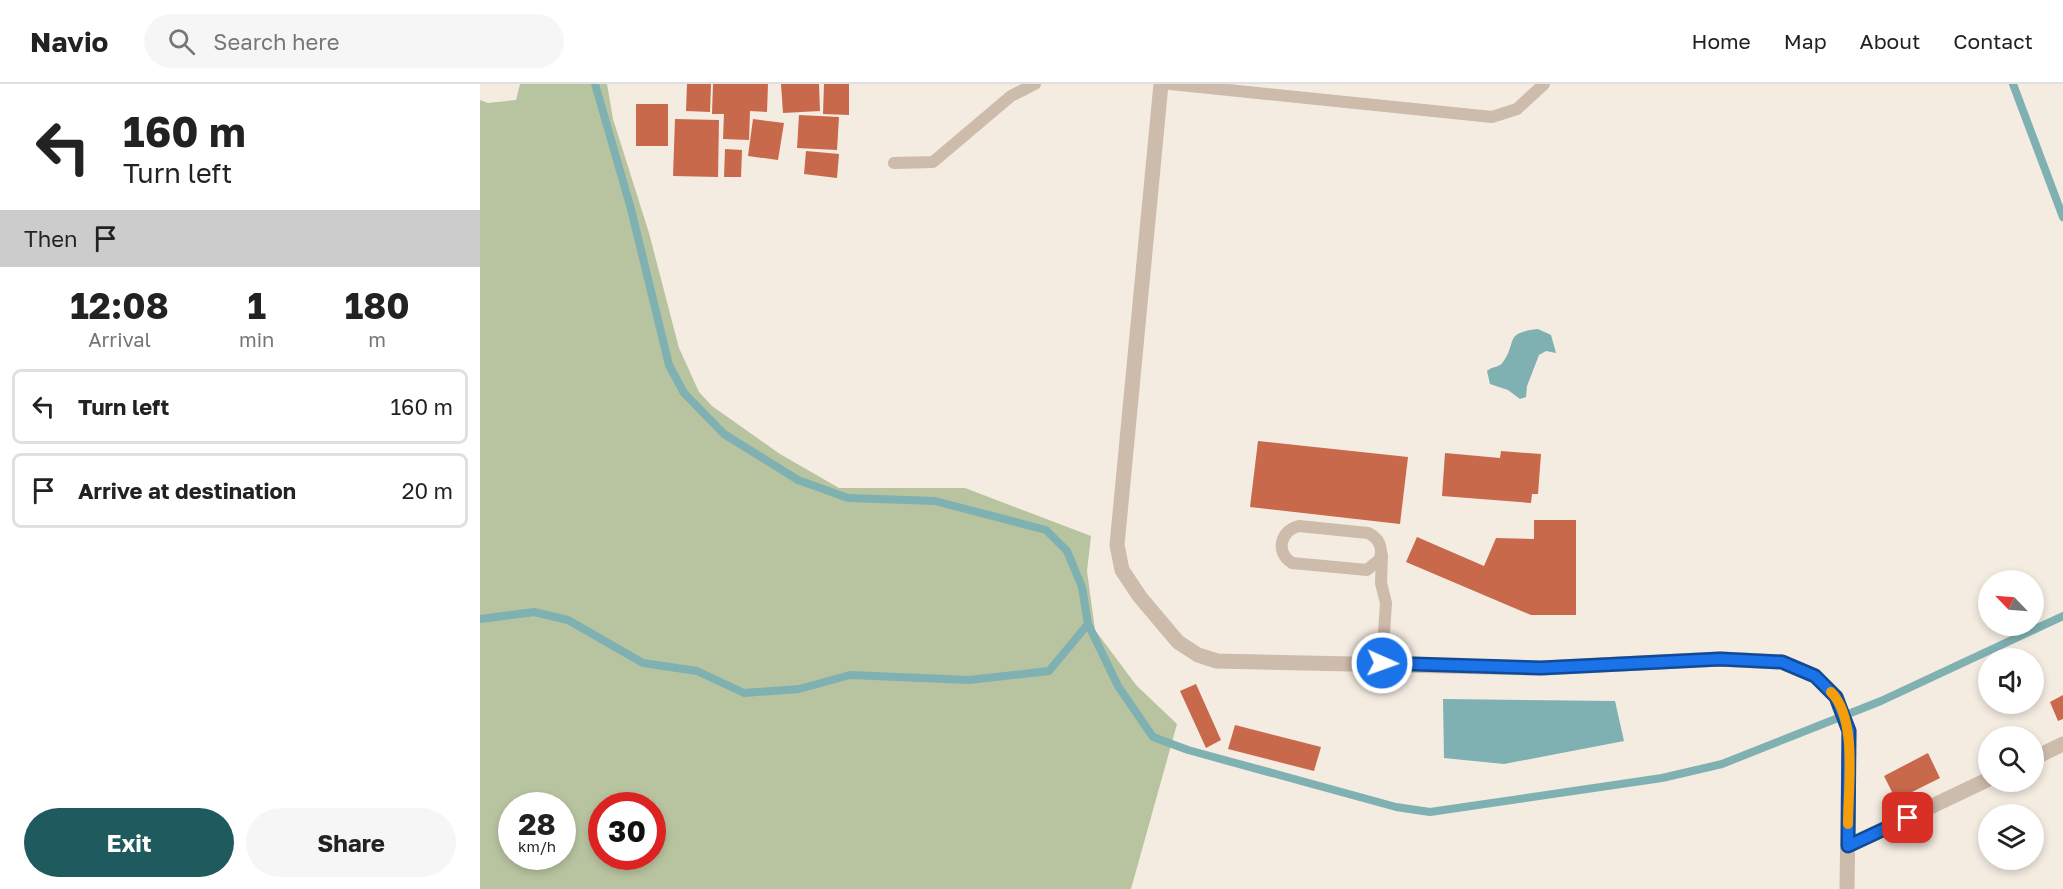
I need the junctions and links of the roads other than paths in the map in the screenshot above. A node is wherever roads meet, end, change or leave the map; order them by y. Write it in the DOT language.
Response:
graph roads {
  1 [pos="1035,84"];
  2 [pos="1161,84"];
  3 [pos="1170,84"];
  4 [pos="1544,84"];
  5 [pos="894,163"];
  6 [pos="1382,553"];
  7 [pos="1360,570"];
  8 [pos="1381,583"];
  9 [pos="1382,663"];
  10 [pos="2063,744"];
  11 [pos="2044,753"];
  12 [pos="1978,784"];
  13 [pos="1848,846"];
  14 [pos="1847,889"];
  1 -- 5 [label="lane"];
  2 -- 9 [label="street"];
  3 -- 4 [label="lane"];
  6 -- 7 [label="lane"];
  6 -- 7 [label="lane"];
  6 -- 8 [label="lane"];
  7 -- 8 [label="lane"];
  8 -- 9 [label="lane"];
  9 -- 13 [label="street"];
  10 -- 11 [label="street"];
  12 -- 13 [label="street"];
  13 -- 14 [label="street"];
}
